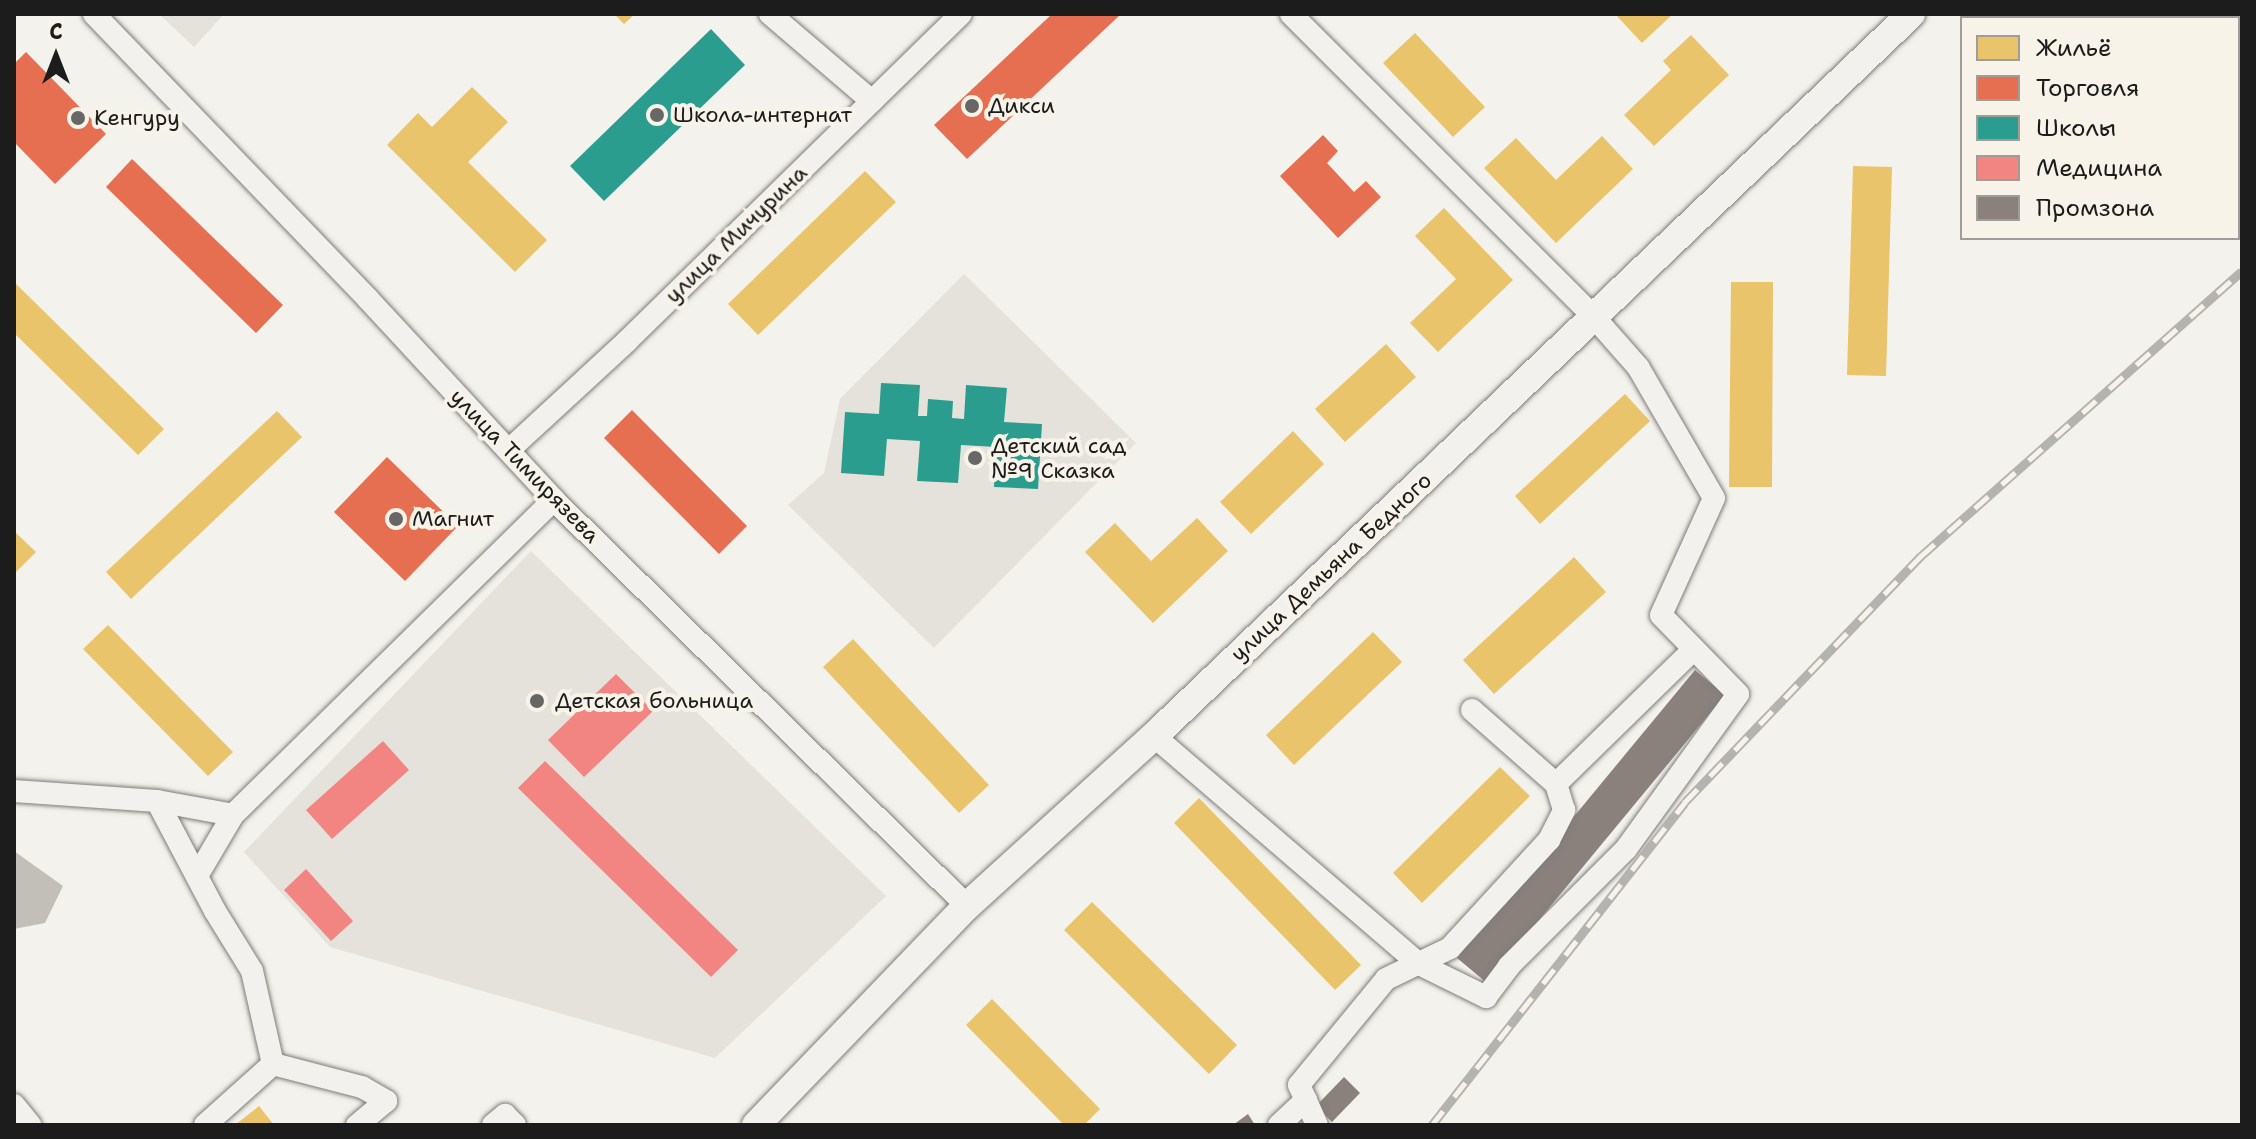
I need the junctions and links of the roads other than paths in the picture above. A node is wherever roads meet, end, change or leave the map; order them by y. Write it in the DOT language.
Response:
graph roads {
  1 [pos="94,14"];
  2 [pos="770,14"];
  3 [pos="961,14"];
  4 [pos="1291,14"];
  5 [pos="1911,14"];
  6 [pos="872,101"];
  7 [pos="1595,318"];
  8 [pos="509,450"];
  9 [pos="554,500"];
  10 [pos="1694,649"];
  11 [pos="1472,710"];
  12 [pos="1154,736"];
  13 [pos="1556,784"];
  14 [pos="14,791"];
  15 [pos="157,801"];
  16 [pos="233,815"];
  17 [pos="197,876"];
  18 [pos="967,906"];
  19 [pos="1419,964"];
  20 [pos="273,1064"];
  21 [pos="1306,1100"];
  22 [pos="14,1105"];
  23 [pos="761,1123"];
  24 [pos="30,1125"];
  25 [pos="205,1125"];
  26 [pos="357,1125"];
  27 [pos="493,1125"];
  28 [pos="515,1125"];
  29 [pos="1279,1125"];
  30 [pos="1317,1125"];
  1 -- 8 [label="street, улица Тимирязева"];
  2 -- 6 [label="street"];
  3 -- 6 [label="street, улица Мичурина"];
  4 -- 7 [label="street"];
  5 -- 7 [label="main road, улица Демьяна Бедного"];
  6 -- 8 [label="street, улица Мичурина"];
  7 -- 10 [label="street"];
  7 -- 12 [label="main road, улица Демьяна Бедного"];
  8 -- 9 [label="street, улица Тимирязева"];
  9 -- 16 [label="street"];
  9 -- 18 [label="street, улица Тимирязева"];
  10 -- 13 [label="street"];
  10 -- 19 [label="street"];
  11 -- 13 [label="street"];
  12 -- 18 [label="main road, улица Демьяна Бедного"];
  12 -- 19 [label="street"];
  13 -- 19 [label="street"];
  14 -- 15 [label="street"];
  15 -- 16 [label="street"];
  15 -- 17 [label="street"];
  16 -- 17 [label="street"];
  17 -- 20 [label="street"];
  18 -- 23 [label="main road, улица Демьяна Бедного"];
  19 -- 21 [label="street"];
  20 -- 25 [label="street"];
  20 -- 26 [label="street"];
  21 -- 29 [label="street"];
  21 -- 30 [label="street"];
  22 -- 24 [label="street"];
  27 -- 28 [label="street"];
}
